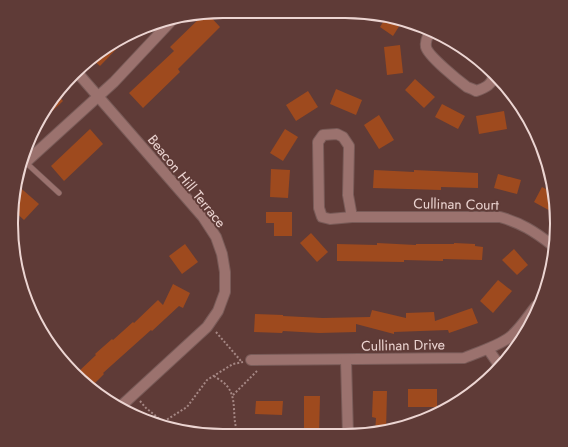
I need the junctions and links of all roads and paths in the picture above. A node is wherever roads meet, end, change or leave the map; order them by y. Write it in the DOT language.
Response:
graph roads {
  1 [pos="165,26"];
  2 [pos="427,36"];
  3 [pos="80,76"];
  4 [pos="492,80"];
  5 [pos="98,97"];
  6 [pos="30,155"];
  7 [pos="27,163"];
  8 [pos="59,193"];
  9 [pos="352,217"];
  10 [pos="549,243"];
  11 [pos="524,322"];
  12 [pos="208,324"];
  13 [pos="488,348"];
  14 [pos="268,360"];
  15 [pos="346,360"];
  16 [pos="246,361"];
  17 [pos="497,361"];
  18 [pos="214,376"];
  19 [pos="134,394"];
  20 [pos="233,395"];
  21 [pos="124,403"];
  22 [pos="158,418"];
  23 [pos="165,420"];
  24 [pos="236,429"];
  25 [pos="348,429"];
  1 -- 5 [label="street"];
  2 -- 4 [label="street"];
  3 -- 5 [label="street, Beacon Hill Terrace"];
  5 -- 6 [label="street"];
  5 -- 12 [label="street, Beacon Hill Terrace"];
  7 -- 8 [label="lane"];
  9 -- 9 [label="street, Cullinan Court"];
  9 -- 10 [label="street, Cullinan Court"];
  11 -- 13 [label="street, Cullinan Drive"];
  12 -- 16 [label="path"];
  12 -- 19 [label="street, Beacon Hill Terrace"];
  13 -- 15 [label="street, Cullinan Drive"];
  13 -- 17 [label="street"];
  14 -- 15 [label="street, Cullinan Drive"];
  14 -- 16 [label="street, Cullinan Drive"];
  14 -- 20 [label="path"];
  15 -- 25 [label="street"];
  16 -- 18 [label="path"];
  18 -- 20 [label="path"];
  18 -- 23 [label="path"];
  19 -- 21 [label="street, Beacon Hill Terrace"];
  19 -- 22 [label="path"];
  20 -- 24 [label="path"];
}
